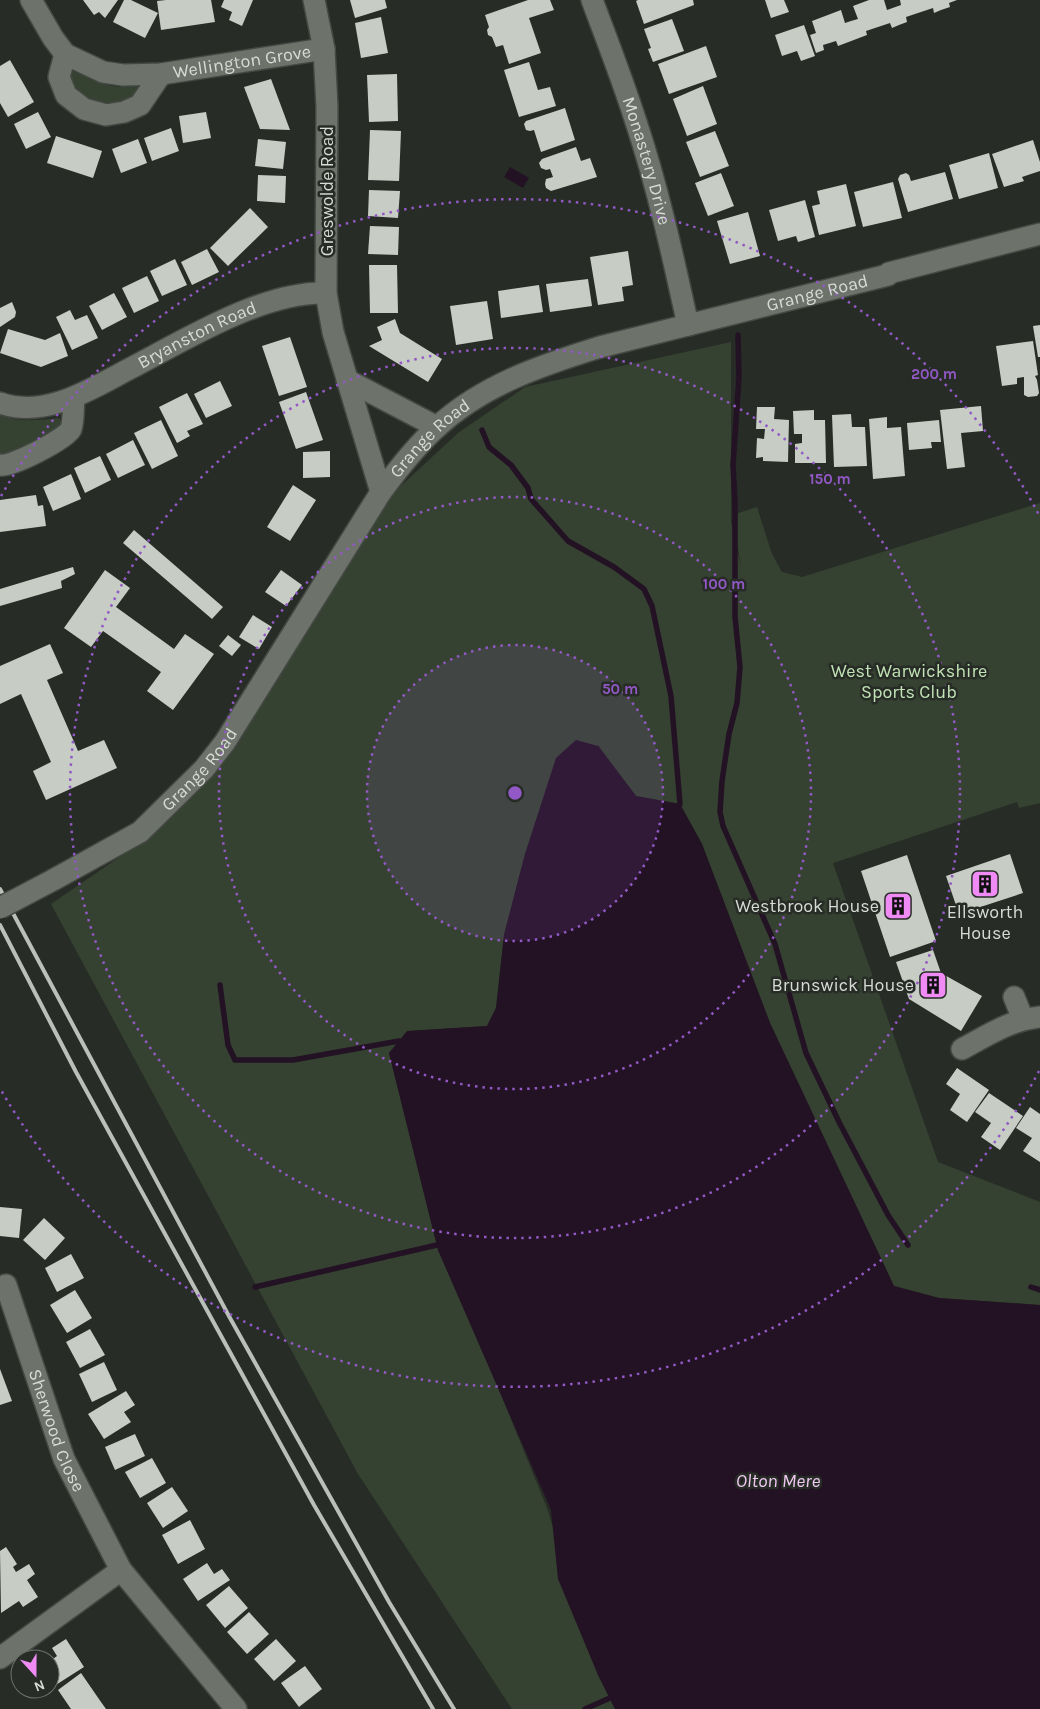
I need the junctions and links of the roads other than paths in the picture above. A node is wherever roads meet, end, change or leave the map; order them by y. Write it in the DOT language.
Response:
graph roads {
  1 [pos="31,0"];
  2 [pos="314,0"];
  3 [pos="592,0"];
  4 [pos="324,49"];
  5 [pos="65,54"];
  6 [pos="162,74"];
  7 [pos="1040,234"];
  8 [pos="326,293"];
  9 [pos="688,325"];
  10 [pos="347,380"];
  11 [pos="74,398"];
  12 [pos="0,403"];
  13 [pos="436,427"];
  14 [pos="0,465"];
  15 [pos="381,492"];
  16 [pos="0,908"];
  17 [pos="1014,997"];
  18 [pos="1032,1018"];
  19 [pos="962,1049"];
  20 [pos="6,1285"];
  21 [pos="121,1570"];
  22 [pos="0,1658"];
  23 [pos="236,1709"];
  1 -- 5 [label="street, Wellington Grove"];
  2 -- 4 [label="street, Greswolde Road"];
  3 -- 9 [label="street, Monastery Drive"];
  4 -- 6 [label="street, Wellington Grove"];
  4 -- 8 [label="street, Greswolde Road"];
  5 -- 6 [label="street, Wellington Grove"];
  5 -- 6 [label="street, Wellington Grove"];
  7 -- 9 [label="street, Grange Road"];
  8 -- 10 [label="street, Greswolde Road"];
  8 -- 11 [label="street, Bryanston Road"];
  9 -- 13 [label="street, Grange Road"];
  10 -- 13 [label="street"];
  10 -- 15 [label="street, Greswolde Road"];
  11 -- 12 [label="street, Bryanston Road"];
  11 -- 14 [label="street"];
  13 -- 15 [label="street, Grange Road"];
  15 -- 16 [label="street, Grange Road, bridge"];
  17 -- 18 [label="street"];
  18 -- 19 [label="street"];
  20 -- 21 [label="street, Sherwood Close"];
  21 -- 22 [label="street"];
  21 -- 23 [label="street, Sherwood Close"];
}
